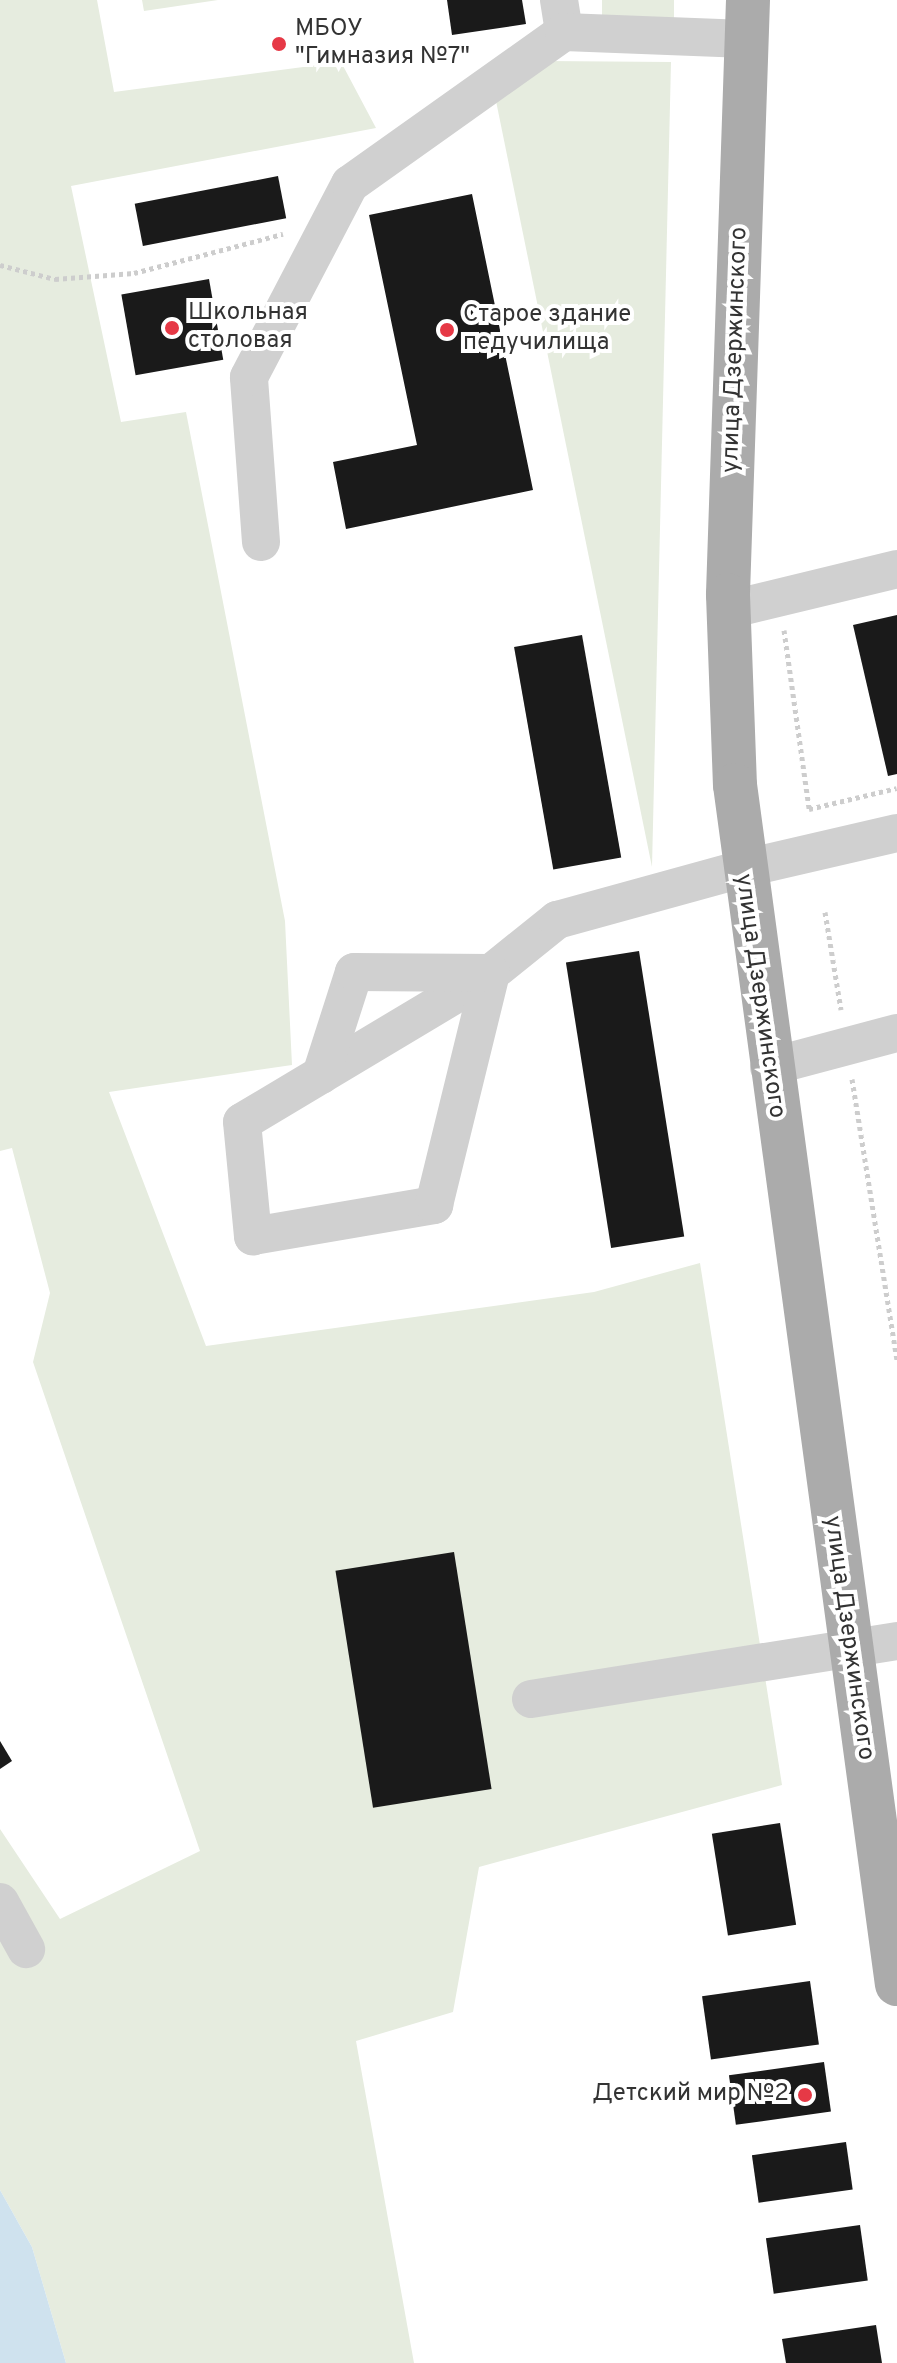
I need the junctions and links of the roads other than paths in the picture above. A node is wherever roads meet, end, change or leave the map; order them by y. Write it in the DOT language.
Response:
graph roads {
  1 [pos="562,16"];
  2 [pos="747,20"];
  3 [pos="261,542"];
  4 [pos="897,569"];
  5 [pos="728,610"];
  6 [pos="897,833"];
  7 [pos="742,869"];
  8 [pos="491,973"];
  9 [pos="897,1033"];
  10 [pos="769,1067"];
  11 [pos="321,1075"];
  12 [pos="897,1641"];
  13 [pos="850,1651"];
  14 [pos="531,1699"];
  15 [pos="0,1902"];
  16 [pos="26,1949"];
  17 [pos="897,1984"];
  1 -- 2 [label="street"];
  1 -- 3 [label="street"];
  2 -- 5 [label="main road, улица Дзержинского"];
  4 -- 5 [label="street"];
  5 -- 7 [label="main road, улица Дзержинского"];
  6 -- 7 [label="street"];
  7 -- 8 [label="street"];
  7 -- 10 [label="main road, улица Дзержинского"];
  8 -- 11 [label="street"];
  8 -- 11 [label="street"];
  8 -- 11 [label="street"];
  9 -- 10 [label="street"];
  10 -- 13 [label="main road, улица Дзержинского"];
  12 -- 13 [label="street"];
  13 -- 14 [label="street"];
  13 -- 17 [label="main road, улица Дзержинского"];
  15 -- 16 [label="street"];
}
